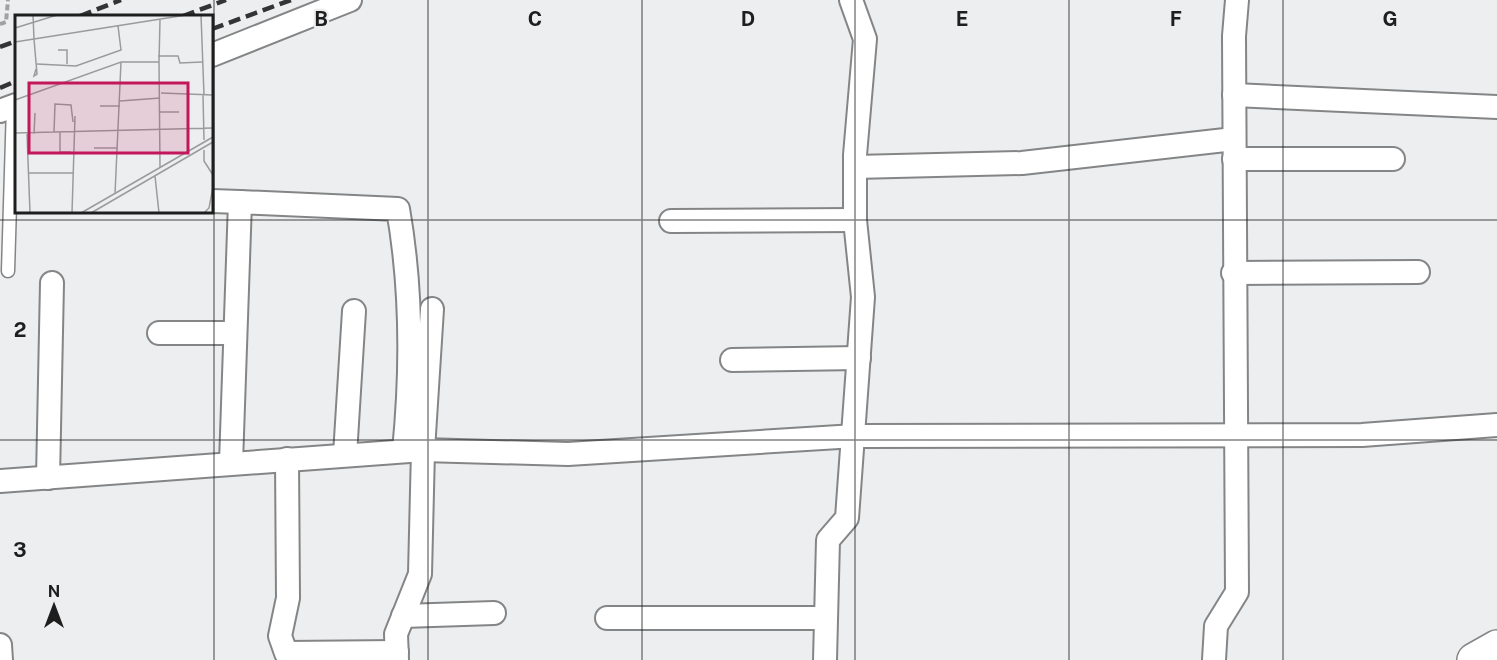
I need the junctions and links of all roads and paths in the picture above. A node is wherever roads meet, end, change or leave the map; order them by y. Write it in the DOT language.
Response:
graph roads {
  1 [pos="8,0"];
  2 [pos="350,0"];
  3 [pos="851,0"];
  4 [pos="1237,0"];
  5 [pos="0,24"];
  6 [pos="213,55"];
  7 [pos="1234,95"];
  8 [pos="1497,106"];
  9 [pos="10,107"];
  10 [pos="1234,149"];
  11 [pos="1393,159"];
  12 [pos="855,167"];
  13 [pos="213,201"];
  14 [pos="240,202"];
  15 [pos="855,220"];
  16 [pos="671,221"];
  17 [pos="8,271"];
  18 [pos="1418,272"];
  19 [pos="1233,273"];
  20 [pos="52,283"];
  21 [pos="432,309"];
  22 [pos="354,312"];
  23 [pos="159,333"];
  24 [pos="235,333"];
  25 [pos="860,357"];
  26 [pos="732,360"];
  27 [pos="1497,425"];
  28 [pos="1235,434"];
  29 [pos="855,436"];
  30 [pos="413,450"];
  31 [pos="345,455"];
  32 [pos="287,459"];
  33 [pos="231,463"];
  34 [pos="48,478"];
  35 [pos="0,481"];
  36 [pos="494,613"];
  37 [pos="403,616"];
  38 [pos="607,618"];
  39 [pos="825,618"];
  40 [pos="0,645"];
  41 [pos="1497,647"];
  42 [pos="397,656"];
  43 [pos="1,660"];
  44 [pos="825,660"];
  45 [pos="1214,660"];
  46 [pos="1474,660"];
  1 -- 5 [label="path"];
  2 -- 6 [label="street"];
  3 -- 12 [label="street"];
  4 -- 7 [label="street"];
  7 -- 8 [label="street"];
  7 -- 10 [label="street"];
  9 -- 17 [label="lane"];
  10 -- 11 [label="street"];
  10 -- 12 [label="street"];
  10 -- 19 [label="street"];
  12 -- 15 [label="street"];
  13 -- 14 [label="street"];
  14 -- 24 [label="street"];
  14 -- 30 [label="street"];
  15 -- 16 [label="street"];
  15 -- 25 [label="street"];
  18 -- 19 [label="street"];
  19 -- 28 [label="street"];
  20 -- 34 [label="street"];
  21 -- 30 [label="street"];
  22 -- 31 [label="street"];
  23 -- 24 [label="street"];
  24 -- 33 [label="street"];
  25 -- 26 [label="street"];
  25 -- 29 [label="street"];
  27 -- 28 [label="street"];
  28 -- 29 [label="street"];
  28 -- 45 [label="street"];
  29 -- 30 [label="street"];
  29 -- 39 [label="street"];
  30 -- 31 [label="street"];
  30 -- 37 [label="street"];
  31 -- 32 [label="street"];
  32 -- 33 [label="street"];
  32 -- 42 [label="street"];
  33 -- 34 [label="street"];
  34 -- 35 [label="street"];
  36 -- 37 [label="street"];
  37 -- 42 [label="street"];
  38 -- 39 [label="street"];
  39 -- 44 [label="street"];
  40 -- 43 [label="street"];
  41 -- 46 [label="highway"];
}
